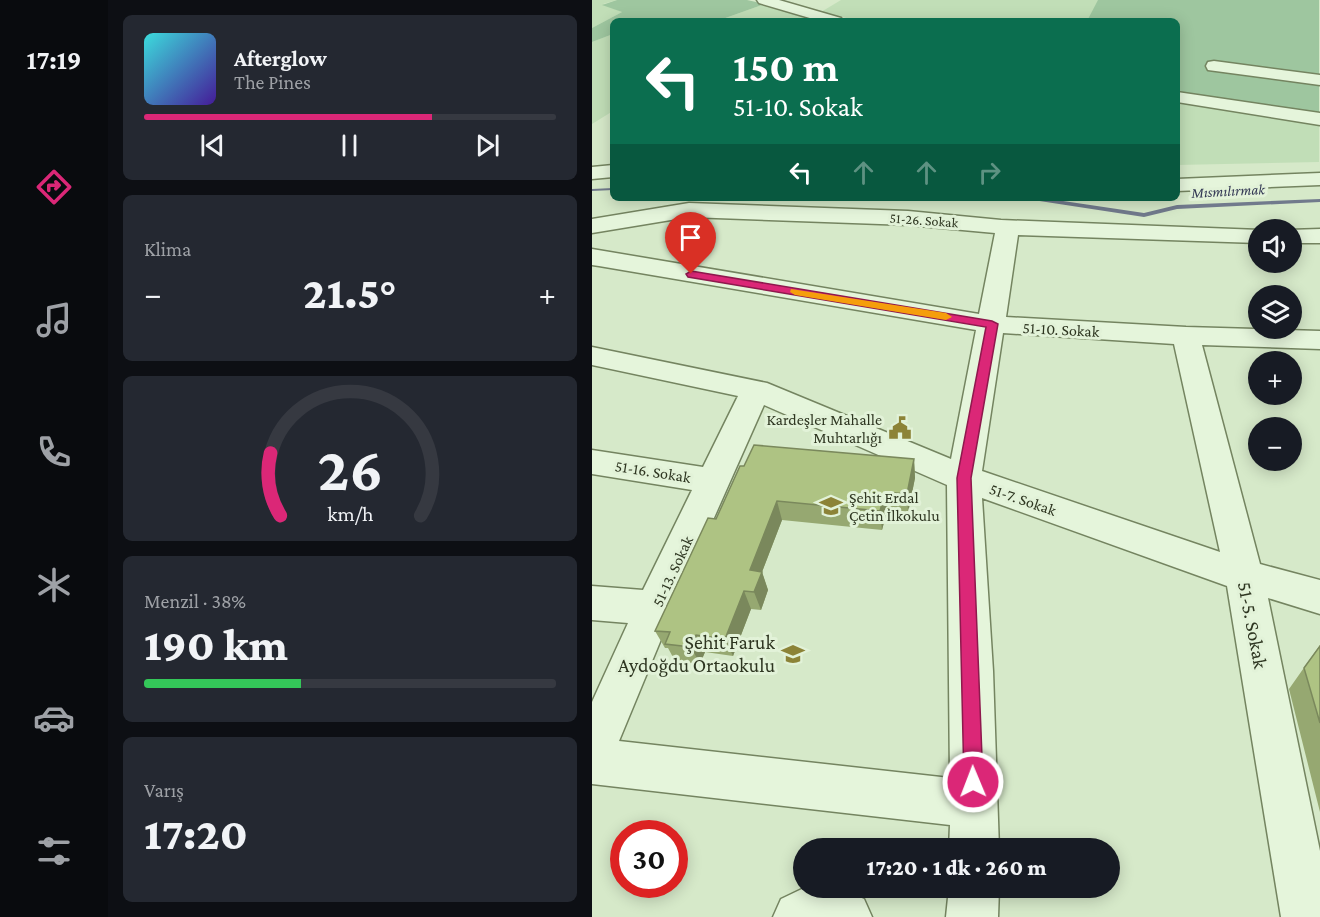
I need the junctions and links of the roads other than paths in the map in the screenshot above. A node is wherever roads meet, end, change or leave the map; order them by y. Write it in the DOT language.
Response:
graph roads {
  1 [pos="763,0"];
  2 [pos="826,18"];
  3 [pos="1214,66"];
  4 [pos="1320,80"];
  5 [pos="1180,97"];
  6 [pos="1320,119"];
  7 [pos="610,171"];
  8 [pos="592,172"];
  9 [pos="1320,179"];
  10 [pos="1180,186"];
  11 [pos="592,226"];
  12 [pos="1008,227"];
  13 [pos="1248,236"];
  14 [pos="1302,236"];
  15 [pos="1320,236"];
  16 [pos="592,256"];
  17 [pos="992,324"];
  18 [pos="1186,336"];
  19 [pos="1320,340"];
  20 [pos="592,356"];
  21 [pos="756,390"];
  22 [pos="592,462"];
  23 [pos="964,478"];
  24 [pos="714,481"];
  25 [pos="1244,575"];
  26 [pos="1320,597"];
  27 [pos="592,603"];
  28 [pos="654,608"];
  29 [pos="592,753"];
  30 [pos="592,761"];
  31 [pos="973,804"];
  32 [pos="974,838"];
  33 [pos="973,898"];
  34 [pos="799,917"];
  35 [pos="846,917"];
  36 [pos="972,917"];
  37 [pos="1307,917"];
  1 -- 2 [label="street"];
  3 -- 4 [label="street"];
  5 -- 6 [label="street"];
  7 -- 8 [label="street"];
  9 -- 10 [label="street"];
  11 -- 12 [label="street, 51-26. Sokak"];
  12 -- 13 [label="street, 51-26. Sokak"];
  12 -- 17 [label="street"];
  14 -- 15 [label="street"];
  16 -- 17 [label="street, 51-10. Sokak"];
  17 -- 18 [label="street, 51-10. Sokak"];
  17 -- 23 [label="street"];
  18 -- 19 [label="street, 51-10. Sokak"];
  18 -- 25 [label="street, 51-5. Sokak"];
  20 -- 21 [label="street, 51-7. Sokak"];
  21 -- 23 [label="street, 51-7. Sokak"];
  21 -- 24 [label="street, 51-13. Sokak"];
  22 -- 24 [label="street, 51-16. Sokak"];
  23 -- 25 [label="street, 51-7. Sokak"];
  23 -- 31 [label="street"];
  24 -- 28 [label="street, 51-13. Sokak"];
  25 -- 26 [label="street, 51-7. Sokak"];
  25 -- 37 [label="street, 51-5. Sokak"];
  27 -- 28 [label="street"];
  28 -- 29 [label="street, 51-13. Sokak"];
  30 -- 31 [label="street"];
  31 -- 32 [label="street"];
  33 -- 36 [label="street"];
  34 -- 35 [label="street"];
}
